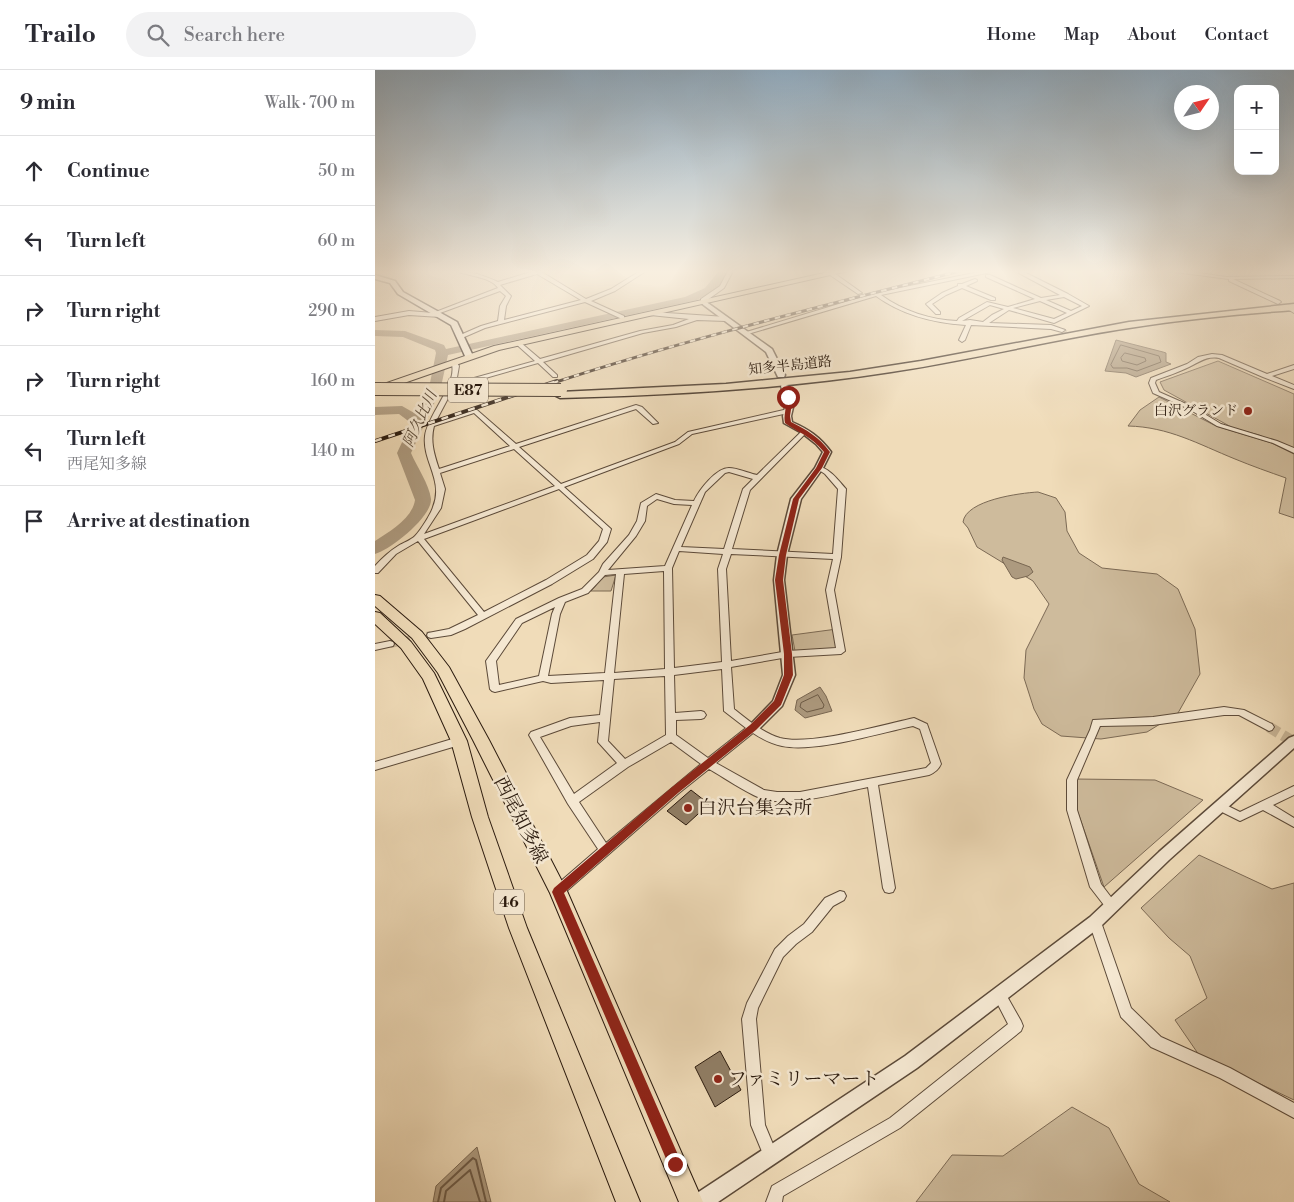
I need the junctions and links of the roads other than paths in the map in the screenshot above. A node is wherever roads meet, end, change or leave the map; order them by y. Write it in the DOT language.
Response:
graph roads {
  1 [pos="453,324"];
  2 [pos="494,324"];
  3 [pos="594,324"];
  4 [pos="680,324"];
  5 [pos="733,324"];
  6 [pos="777,324"];
  7 [pos="969,324"];
  8 [pos="1003,324"];
  9 [pos="1137,324"];
  10 [pos="1062,330"];
  11 [pos="746,333"];
  12 [pos="460,337"];
  13 [pos="962,340"];
  14 [pos="518,342"];
  15 [pos="465,351"];
  16 [pos="539,361"];
  17 [pos="451,363"];
  18 [pos="1294,367"];
  19 [pos="781,375"];
  20 [pos="555,376"];
  21 [pos="1265,376"];
  22 [pos="452,386"];
  23 [pos="785,386"];
  24 [pos="1294,387"];
  25 [pos="375,391"];
  26 [pos="788,411"];
  27 [pos="655,423"];
  28 [pos="431,426"];
  29 [pos="805,431"];
  30 [pos="514,447"];
  31 [pos="1294,451"];
  32 [pos="819,468"];
  33 [pos="436,472"];
  34 [pos="757,478"];
  35 [pos="558,486"];
  36 [pos="697,503"];
  37 [pos="418,537"];
  38 [pos="678,549"];
  39 [pos="727,552"];
  40 [pos="782,555"];
  41 [pos="837,557"];
  42 [pos="384,559"];
  43 [pos="375,565"];
  44 [pos="668,568"];
  45 [pos="375,571"];
  46 [pos="620,572"];
  47 [pos="603,573"];
  48 [pos="375,599"];
  49 [pos="562,600"];
  50 [pos="375,616"];
  51 [pos="483,616"];
  52 [pos="431,635"];
  53 [pos="390,644"];
  54 [pos="375,647"];
  55 [pos="788,654"];
  56 [pos="727,665"];
  57 [pos="670,672"];
  58 [pos="609,676"];
  59 [pos="543,678"];
  60 [pos="701,715"];
  61 [pos="671,717"];
  62 [pos="605,718"];
  63 [pos="1269,727"];
  64 [pos="753,728"];
  65 [pos="671,737"];
  66 [pos="459,741"];
  67 [pos="1294,741"];
  68 [pos="624,764"];
  69 [pos="709,764"];
  70 [pos="375,766"];
  71 [pos="872,782"];
  72 [pos="1294,790"];
  73 [pos="572,801"];
  74 [pos="1263,805"];
  75 [pos="1220,806"];
  76 [pos="1294,823"];
  77 [pos="605,850"];
  78 [pos="889,888"];
  79 [pos="558,892"];
  80 [pos="840,896"];
  81 [pos="1111,906"];
  82 [pos="1095,922"];
  83 [pos="999,994"];
  84 [pos="1294,1111"];
  85 [pos="770,1154"];
  86 [pos="627,1202"];
  87 [pos="691,1202"];
  88 [pos="701,1202"];
  89 [pos="774,1202"];
  1 -- 12 [label="main road"];
  2 -- 12 [label="street"];
  3 -- 14 [label="main road"];
  4 -- 16 [label="street"];
  5 -- 11 [label="street"];
  6 -- 11 [label="street"];
  7 -- 13 [label="street"];
  8 -- 10 [label="street"];
  9 -- 25 [label="highway, 知多半島道路 / E87"];
  11 -- 19 [label="street"];
  12 -- 15 [label="main road"];
  14 -- 15 [label="main road"];
  14 -- 16 [label="street"];
  15 -- 17 [label="main road"];
  16 -- 20 [label="street"];
  16 -- 22 [label="street"];
  17 -- 22 [label="street"];
  17 -- 25 [label="main road"];
  18 -- 21 [label="street"];
  21 -- 24 [label="street"];
  21 -- 31 [label="street"];
  22 -- 28 [label="street"];
  23 -- 26 [label="street"];
  26 -- 29 [label="street"];
  26 -- 35 [label="street"];
  27 -- 30 [label="street"];
  28 -- 30 [label="street"];
  28 -- 33 [label="street"];
  29 -- 32 [label="street"];
  29 -- 34 [label="street"];
  30 -- 33 [label="street"];
  30 -- 35 [label="street"];
  32 -- 40 [label="street"];
  32 -- 41 [label="street"];
  33 -- 37 [label="street"];
  34 -- 36 [label="street"];
  34 -- 39 [label="street"];
  35 -- 37 [label="street"];
  35 -- 51 [label="street"];
  36 -- 38 [label="street"];
  36 -- 47 [label="street"];
  37 -- 42 [label="street"];
  37 -- 51 [label="street"];
  38 -- 39 [label="street"];
  38 -- 44 [label="street"];
  39 -- 40 [label="street"];
  39 -- 56 [label="street"];
  40 -- 41 [label="street"];
  40 -- 55 [label="street"];
  41 -- 55 [label="street"];
  42 -- 43 [label="street"];
  42 -- 45 [label="street"];
  44 -- 46 [label="street"];
  44 -- 57 [label="street"];
  46 -- 47 [label="street"];
  46 -- 58 [label="street"];
  47 -- 49 [label="street"];
  48 -- 79 [label="main road, 西尾知多線"];
  49 -- 59 [label="street"];
  49 -- 59 [label="street"];
  50 -- 66 [label="main road, 西尾知多線 / 46"];
  51 -- 52 [label="street"];
  53 -- 54 [label="street"];
  55 -- 56 [label="street"];
  55 -- 64 [label="street"];
  56 -- 57 [label="street"];
  56 -- 64 [label="street"];
  57 -- 58 [label="street"];
  57 -- 61 [label="street"];
  58 -- 59 [label="street"];
  58 -- 62 [label="street"];
  60 -- 61 [label="street"];
  61 -- 65 [label="street"];
  62 -- 68 [label="street"];
  62 -- 73 [label="street"];
  63 -- 81 [label="street"];
  64 -- 69 [label="street"];
  64 -- 71 [label="street"];
  65 -- 68 [label="street"];
  65 -- 69 [label="street"];
  66 -- 70 [label="street"];
  66 -- 86 [label="main road, 西尾知多線 / 46"];
  67 -- 75 [label="street"];
  68 -- 73 [label="street"];
  69 -- 71 [label="street"];
  69 -- 77 [label="street"];
  71 -- 78 [label="street"];
  72 -- 74 [label="street"];
  73 -- 77 [label="street"];
  74 -- 75 [label="street"];
  74 -- 76 [label="street"];
  75 -- 81 [label="street"];
  77 -- 79 [label="street"];
  79 -- 87 [label="main road, 西尾知多線"];
  80 -- 85 [label="street"];
  81 -- 82 [label="street"];
  82 -- 83 [label="street"];
  82 -- 84 [label="street"];
  83 -- 85 [label="street"];
  83 -- 89 [label="street"];
  85 -- 88 [label="street"];
}
